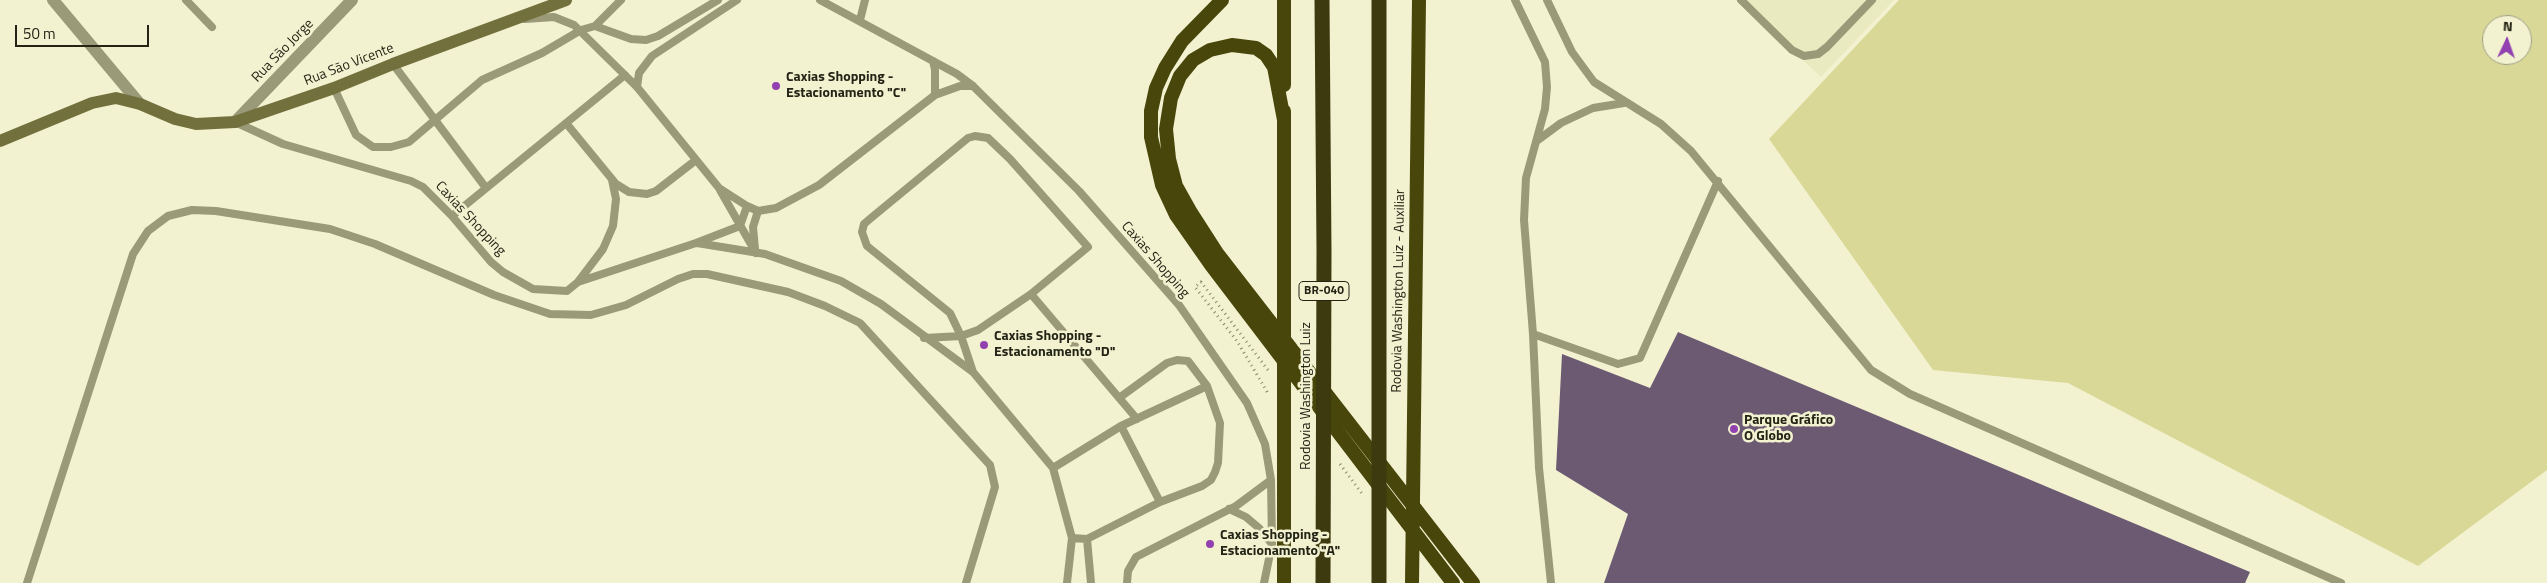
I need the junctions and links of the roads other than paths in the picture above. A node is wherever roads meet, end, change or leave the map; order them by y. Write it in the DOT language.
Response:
graph roads {
  1 [pos="53,0"];
  2 [pos="186,0"];
  3 [pos="352,0"];
  4 [pos="566,0"];
  5 [pos="621,0"];
  6 [pos="718,0"];
  7 [pos="737,0"];
  8 [pos="820,0"];
  9 [pos="865,0"];
  10 [pos="1222,0"];
  11 [pos="1284,0"];
  12 [pos="1322,0"];
  13 [pos="1379,0"];
  14 [pos="1419,0"];
  15 [pos="1515,0"];
  16 [pos="1547,0"];
  17 [pos="1741,0"];
  18 [pos="1872,0"];
  19 [pos="519,19"];
  20 [pos="860,20"];
  21 [pos="681,22"];
  22 [pos="595,26"];
  23 [pos="212,27"];
  24 [pos="581,30"];
  25 [pos="687,32"];
  26 [pos="933,61"];
  27 [pos="393,64"];
  28 [pos="625,75"];
  29 [pos="973,86"];
  30 [pos="637,87"];
  31 [pos="334,88"];
  32 [pos="935,95"];
  33 [pos="1624,103"];
  34 [pos="140,104"];
  35 [pos="434,120"];
  36 [pos="1284,120"];
  37 [pos="234,122"];
  38 [pos="566,123"];
  39 [pos="1538,140"];
  40 [pos="0,141"];
  41 [pos="696,160"];
  42 [pos="611,177"];
  43 [pos="1718,182"];
  44 [pos="486,188"];
  45 [pos="718,188"];
  46 [pos="747,206"];
  47 [pos="758,211"];
  48 [pos="452,216"];
  49 [pos="740,226"];
  50 [pos="696,243"];
  51 [pos="756,253"];
  52 [pos="1214,259"];
  53 [pos="578,282"];
  54 [pos="1031,294"];
  55 [pos="1533,334"];
  56 [pos="961,336"];
  57 [pos="924,338"];
  58 [pos="973,372"];
  59 [pos="1207,386"];
  60 [pos="1119,398"];
  61 [pos="1137,419"];
  62 [pos="1121,426"];
  63 [pos="1053,468"];
  64 [pos="1272,480"];
  65 [pos="1160,502"];
  66 [pos="1229,510"];
  67 [pos="1284,516"];
  68 [pos="1072,538"];
  69 [pos="1087,539"];
  70 [pos="1272,544"];
  71 [pos="1265,582"];
  72 [pos="27,583"];
  73 [pos="966,583"];
  74 [pos="1067,583"];
  75 [pos="1092,583"];
  76 [pos="1127,583"];
  77 [pos="1278,583"];
  78 [pos="1284,583"];
  79 [pos="1323,583"];
  80 [pos="1379,583"];
  81 [pos="1412,583"];
  82 [pos="1453,583"];
  83 [pos="1473,583"];
  84 [pos="1550,583"];
  85 [pos="2341,583"];
  1 -- 34 [label="street"];
  2 -- 23 [label="lane"];
  3 -- 37 [label="street, Rua São Jorge"];
  4 -- 19 [label="main road, Rua Sāo Vicente"];
  5 -- 22 [label="lane"];
  6 -- 21 [label="lane"];
  7 -- 25 [label="lane"];
  8 -- 20 [label="lane, Caxias Shopping"];
  9 -- 20 [label="lane"];
  10 -- 52 [label="highway"];
  11 -- 36 [label="highway"];
  12 -- 79 [label="highway, Rodovia Washington Luiz / BR-040"];
  13 -- 80 [label="highway"];
  14 -- 81 [label="highway, Rodovia Washington Luiz - Auxiliar"];
  15 -- 39 [label="lane"];
  16 -- 33 [label="lane"];
  17 -- 18 [label="lane"];
  19 -- 24 [label="lane"];
  19 -- 27 [label="main road, Rua Sāo Vicente"];
  20 -- 26 [label="lane, Caxias Shopping"];
  21 -- 22 [label="lane"];
  21 -- 25 [label="lane"];
  22 -- 24 [label="lane"];
  24 -- 28 [label="lane"];
  24 -- 35 [label="lane"];
  25 -- 30 [label="lane"];
  26 -- 29 [label="lane, Caxias Shopping"];
  26 -- 32 [label="lane"];
  27 -- 31 [label="main road, Rua Sāo Vicente"];
  27 -- 35 [label="lane"];
  28 -- 30 [label="lane"];
  28 -- 38 [label="lane"];
  29 -- 32 [label="lane"];
  29 -- 64 [label="lane, Caxias Shopping"];
  30 -- 41 [label="lane"];
  31 -- 35 [label="lane"];
  31 -- 37 [label="main road, Rua Sāo Vicente"];
  32 -- 47 [label="lane"];
  33 -- 39 [label="lane"];
  33 -- 43 [label="lane"];
  34 -- 37 [label="main road, Rua Sāo Vicente"];
  34 -- 40 [label="main road, Rua Sāo Vicente"];
  35 -- 44 [label="lane"];
  36 -- 52 [label="highway"];
  36 -- 67 [label="highway"];
  37 -- 48 [label="lane, Caxias Shopping"];
  38 -- 42 [label="lane"];
  38 -- 44 [label="lane"];
  39 -- 55 [label="lane"];
  41 -- 42 [label="lane"];
  41 -- 45 [label="lane"];
  42 -- 53 [label="lane"];
  43 -- 55 [label="lane"];
  43 -- 85 [label="lane"];
  44 -- 48 [label="lane"];
  45 -- 46 [label="lane"];
  45 -- 49 [label="lane"];
  46 -- 47 [label="lane"];
  46 -- 49 [label="lane"];
  47 -- 51 [label="lane"];
  48 -- 53 [label="lane, Caxias Shopping"];
  49 -- 50 [label="lane, Caxias Shopping"];
  49 -- 51 [label="lane"];
  50 -- 51 [label="lane"];
  50 -- 53 [label="lane, Caxias Shopping"];
  51 -- 57 [label="lane"];
  52 -- 82 [label="highway"];
  52 -- 83 [label="highway"];
  54 -- 56 [label="lane"];
  54 -- 56 [label="lane"];
  54 -- 60 [label="lane"];
  55 -- 84 [label="lane"];
  56 -- 57 [label="lane"];
  56 -- 58 [label="lane"];
  57 -- 58 [label="lane"];
  58 -- 63 [label="lane"];
  59 -- 60 [label="lane"];
  59 -- 61 [label="lane"];
  59 -- 65 [label="lane"];
  60 -- 61 [label="lane"];
  61 -- 62 [label="lane"];
  62 -- 63 [label="lane"];
  62 -- 65 [label="lane"];
  63 -- 68 [label="lane"];
  64 -- 66 [label="lane"];
  64 -- 70 [label="lane, Caxias Shopping"];
  65 -- 69 [label="lane"];
  66 -- 70 [label="lane"];
  66 -- 76 [label="lane"];
  67 -- 77 [label="lane"];
  67 -- 78 [label="highway"];
  68 -- 69 [label="lane"];
  68 -- 74 [label="lane"];
  69 -- 75 [label="lane"];
  70 -- 71 [label="lane, Caxias Shopping"];
  72 -- 73 [label="lane"];
}
